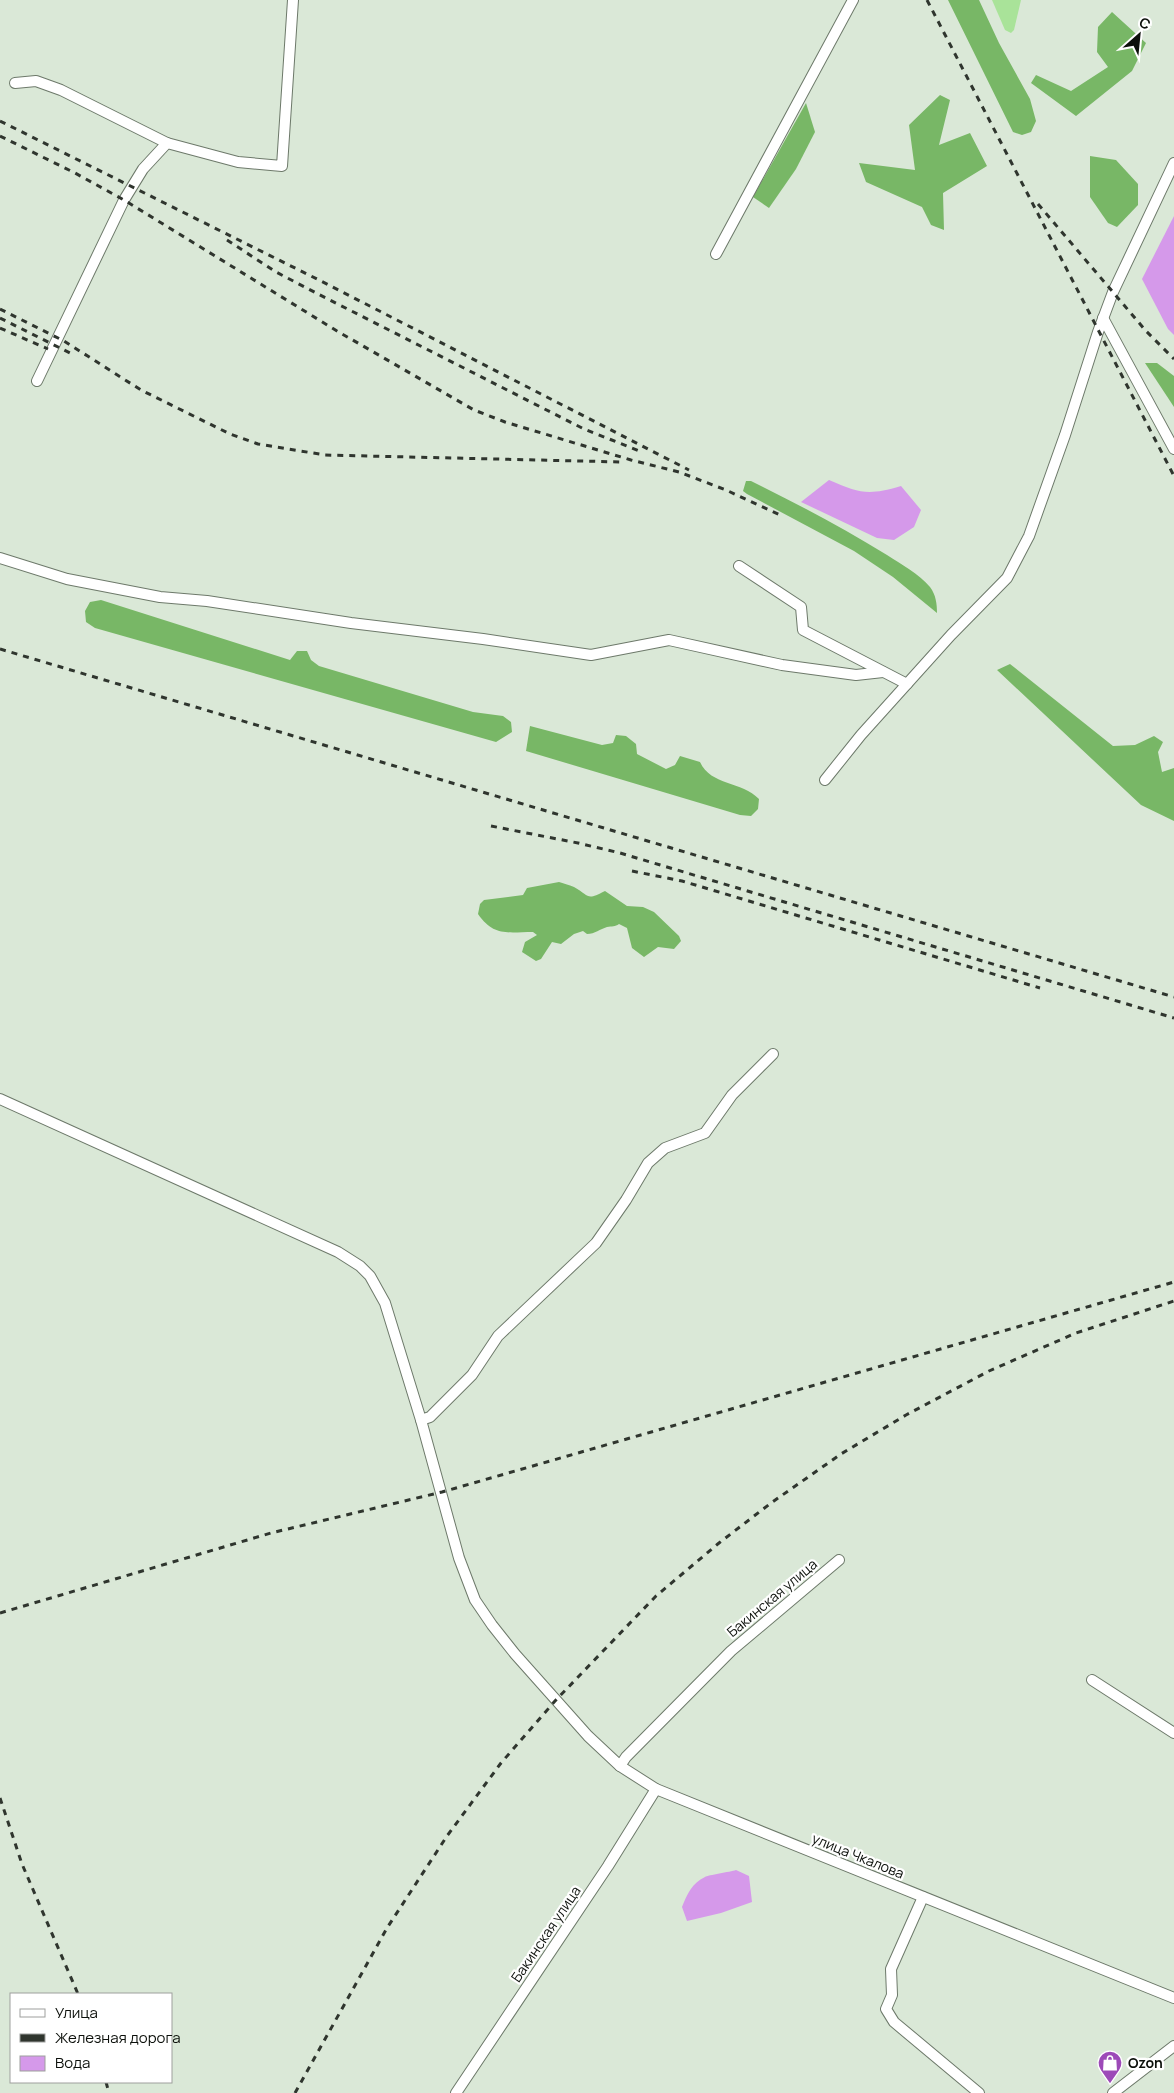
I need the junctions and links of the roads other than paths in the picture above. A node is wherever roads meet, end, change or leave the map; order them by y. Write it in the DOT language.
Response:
graph roads {
  1 [pos="293,0"];
  2 [pos="853,0"];
  3 [pos="15,83"];
  4 [pos="167,143"];
  5 [pos="1174,162"];
  6 [pos="716,254"];
  7 [pos="1103,318"];
  8 [pos="37,381"];
  9 [pos="1174,449"];
  10 [pos="0,558"];
  11 [pos="739,566"];
  12 [pos="883,672"];
  13 [pos="907,684"];
  14 [pos="825,780"];
  15 [pos="773,1054"];
  16 [pos="0,1099"];
  17 [pos="421,1420"];
  18 [pos="839,1560"];
  19 [pos="1092,1680"];
  20 [pos="1174,1733"];
  21 [pos="620,1766"];
  22 [pos="656,1789"];
  23 [pos="923,1896"];
  24 [pos="1174,1998"];
  25 [pos="1174,2046"];
  26 [pos="456,2093"];
  27 [pos="979,2093"];
  28 [pos="1113,2093"];
  1 -- 4 [label="street"];
  2 -- 6 [label="street"];
  3 -- 4 [label="street"];
  4 -- 8 [label="street"];
  5 -- 7 [label="street"];
  7 -- 9 [label="street"];
  7 -- 13 [label="street"];
  10 -- 12 [label="street"];
  11 -- 12 [label="street"];
  12 -- 13 [label="street"];
  13 -- 14 [label="street"];
  15 -- 17 [label="street"];
  16 -- 17 [label="street, улица Чкалова"];
  17 -- 21 [label="street, улица Чкалова"];
  18 -- 21 [label="street, Бакинская улица"];
  19 -- 20 [label="street"];
  21 -- 22 [label="street, улица Чкалова"];
  22 -- 23 [label="street, улица Чкалова"];
  22 -- 26 [label="street, Бакинская улица"];
  23 -- 24 [label="street, улица Чкалова"];
  23 -- 27 [label="street"];
  25 -- 28 [label="street"];
}
